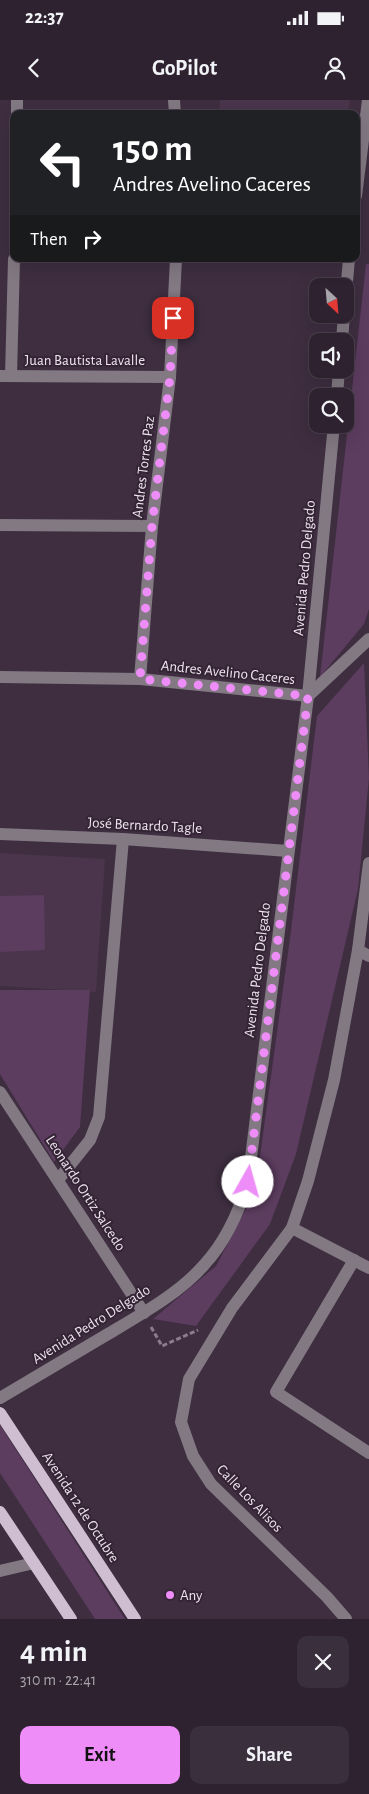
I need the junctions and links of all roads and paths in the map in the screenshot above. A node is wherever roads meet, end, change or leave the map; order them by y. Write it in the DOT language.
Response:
graph roads {
  1 [pos="368,100"];
  2 [pos="360,164"];
  3 [pos="14,262"];
  4 [pos="176,262"];
  5 [pos="349,262"];
  6 [pos="347,278"];
  7 [pos="6,376"];
  8 [pos="170,377"];
  9 [pos="333,433"];
  10 [pos="0,525"];
  11 [pos="152,526"];
  12 [pos="369,639"];
  13 [pos="0,677"];
  14 [pos="140,679"];
  15 [pos="308,696"];
  16 [pos="0,834"];
  17 [pos="123,839"];
  18 [pos="288,851"];
  19 [pos="369,863"];
  20 [pos="363,953"];
  21 [pos="0,1092"];
  22 [pos="58,1180"];
  23 [pos="292,1228"];
  24 [pos="354,1260"];
  25 [pos="369,1268"];
  26 [pos="144,1313"];
  27 [pos="218,1331"];
  28 [pos="0,1398"];
  29 [pos="0,1413"];
  30 [pos="369,1453"];
  31 [pos="0,1512"];
  32 [pos="34,1563"];
  33 [pos="0,1571"];
  34 [pos="71,1619"];
  35 [pos="135,1619"];
  36 [pos="346,1619"];
  1 -- 2 [label="street"];
  3 -- 7 [label="street"];
  4 -- 8 [label="street, Andres Torres Paz"];
  5 -- 6 [label="street"];
  7 -- 8 [label="street, Juan Bautista Lavalle"];
  8 -- 11 [label="street, Andres Torres Paz"];
  9 -- 15 [label="street, Avenida Pedro Delgado"];
  10 -- 11 [label="street"];
  11 -- 14 [label="street, Andres Torres Paz"];
  12 -- 15 [label="street, Andres Avelino Caceres"];
  13 -- 14 [label="street, Andres Avelino Caceres"];
  14 -- 15 [label="street, Andres Avelino Caceres"];
  15 -- 18 [label="street, Avenida Pedro Delgado"];
  16 -- 17 [label="street, José Bernardo Tagle"];
  17 -- 18 [label="street, José Bernardo Tagle"];
  17 -- 22 [label="street"];
  18 -- 26 [label="street, Avenida Pedro Delgado"];
  19 -- 20 [label="street"];
  20 -- 23 [label="street"];
  21 -- 22 [label="street, Leonardo Ortiz Salcedo"];
  22 -- 26 [label="street, Leonardo Ortiz Salcedo"];
  23 -- 24 [label="street"];
  23 -- 27 [label="street, Calle Los Alisos"];
  24 -- 25 [label="street"];
  24 -- 30 [label="street"];
  26 -- 27 [label="path"];
  26 -- 28 [label="street, Avenida Pedro Delgado"];
  27 -- 36 [label="street, Calle Los Alisos"];
  29 -- 35 [label="main road, Avenida 12 de Octubre"];
  31 -- 32 [label="main road"];
  32 -- 33 [label="street"];
  32 -- 34 [label="main road"];
}
